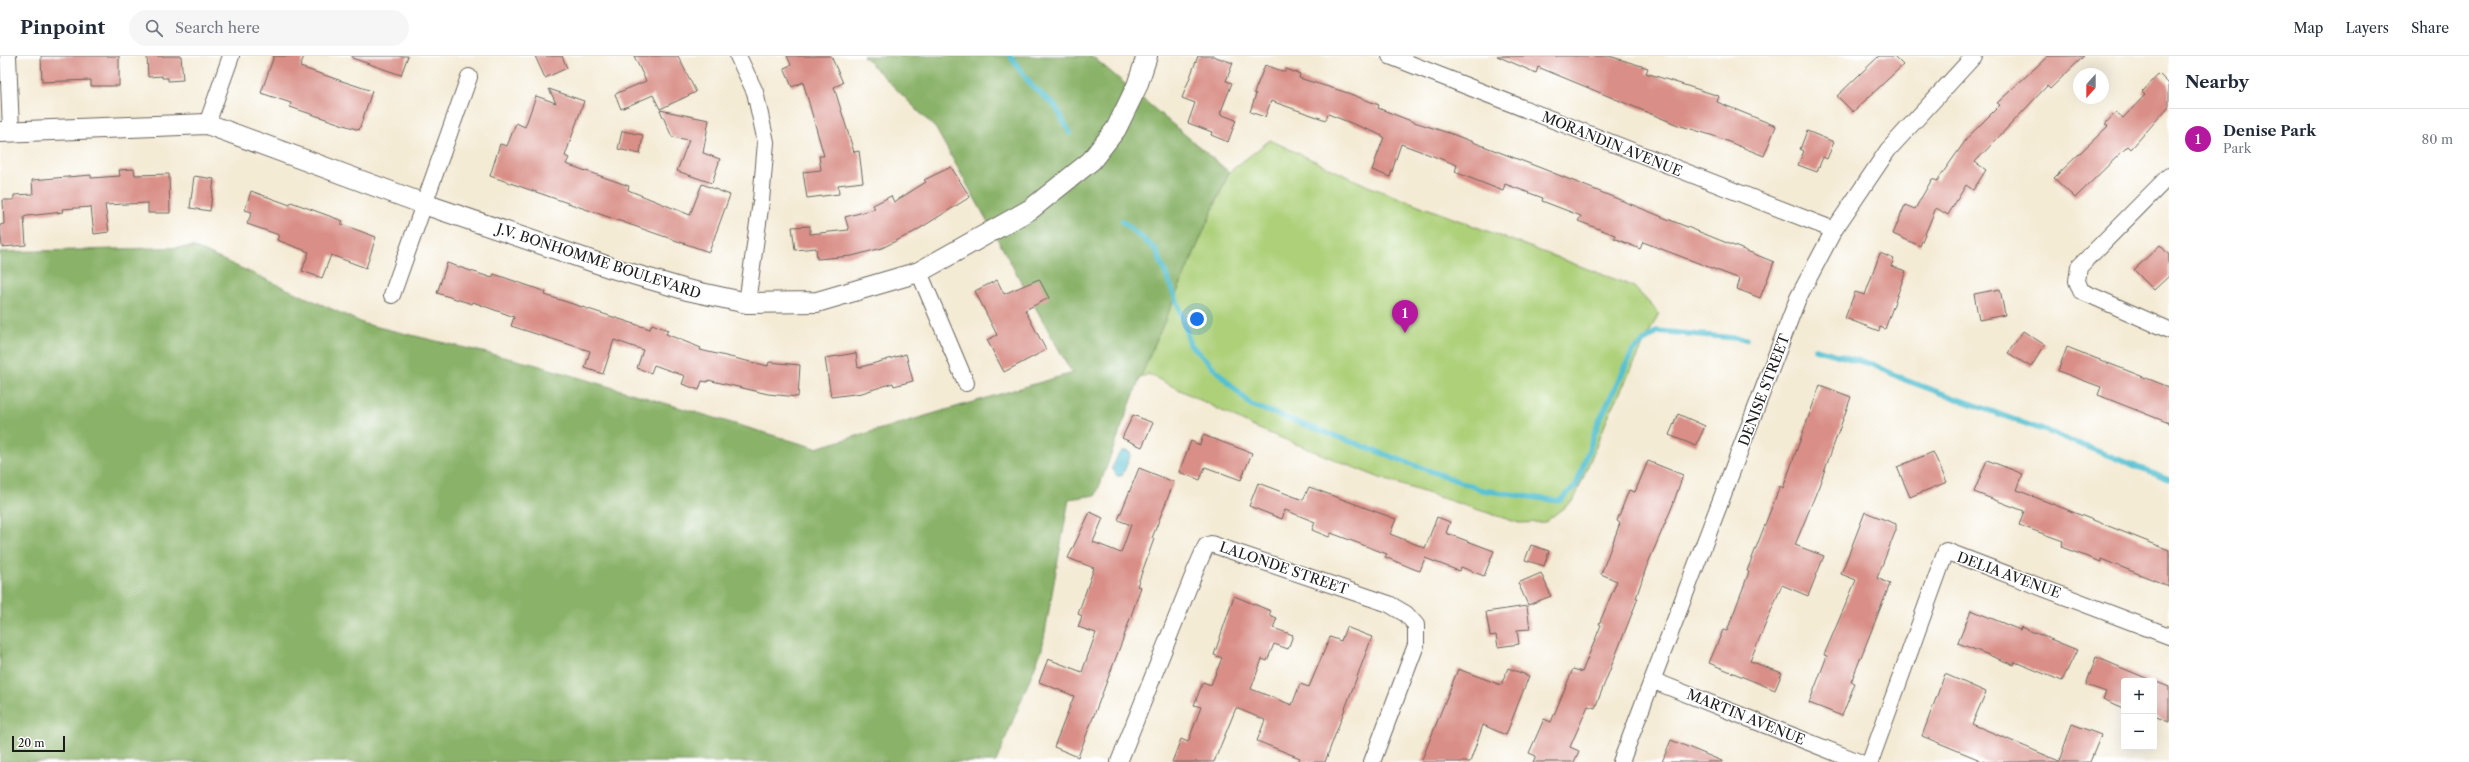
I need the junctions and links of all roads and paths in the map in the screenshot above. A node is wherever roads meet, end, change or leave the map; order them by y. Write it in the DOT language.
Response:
graph roads {
  1 [pos="8,56"];
  2 [pos="231,56"];
  3 [pos="738,56"];
  4 [pos="1148,56"];
  5 [pos="1390,56"];
  6 [pos="1974,56"];
  7 [pos="469,77"];
  8 [pos="207,124"];
  9 [pos="5,132"];
  10 [pos="2169,176"];
  11 [pos="424,204"];
  12 [pos="1834,230"];
  13 [pos="919,272"];
  14 [pos="392,295"];
  15 [pos="747,303"];
  16 [pos="2169,330"];
  17 [pos="966,383"];
  18 [pos="2169,636"];
  19 [pos="1654,681"];
  20 [pos="1120,762"];
  21 [pos="1372,762"];
  22 [pos="1622,762"];
  23 [pos="1859,762"];
  24 [pos="1870,762"];
  1 -- 9 [label="street"];
  2 -- 8 [label="street"];
  3 -- 15 [label="street"];
  4 -- 13 [label="street, J.V. BONHOMME BOULEVARD"];
  5 -- 12 [label="street, MORANDIN AVENUE"];
  6 -- 12 [label="street, DENISE STREET"];
  7 -- 11 [label="street"];
  8 -- 9 [label="street"];
  8 -- 11 [label="street, J.V. BONHOMME BOULEVARD"];
  10 -- 16 [label="street"];
  11 -- 14 [label="street"];
  11 -- 15 [label="street, J.V. BONHOMME BOULEVARD"];
  12 -- 19 [label="street, DENISE STREET"];
  13 -- 15 [label="street, J.V. BONHOMME BOULEVARD"];
  13 -- 17 [label="street"];
  18 -- 24 [label="street, DELIA AVENUE"];
  19 -- 22 [label="street, DENISE STREET"];
  19 -- 23 [label="street, MARTIN AVENUE"];
  20 -- 21 [label="street, LALONDE STREET"];
}
